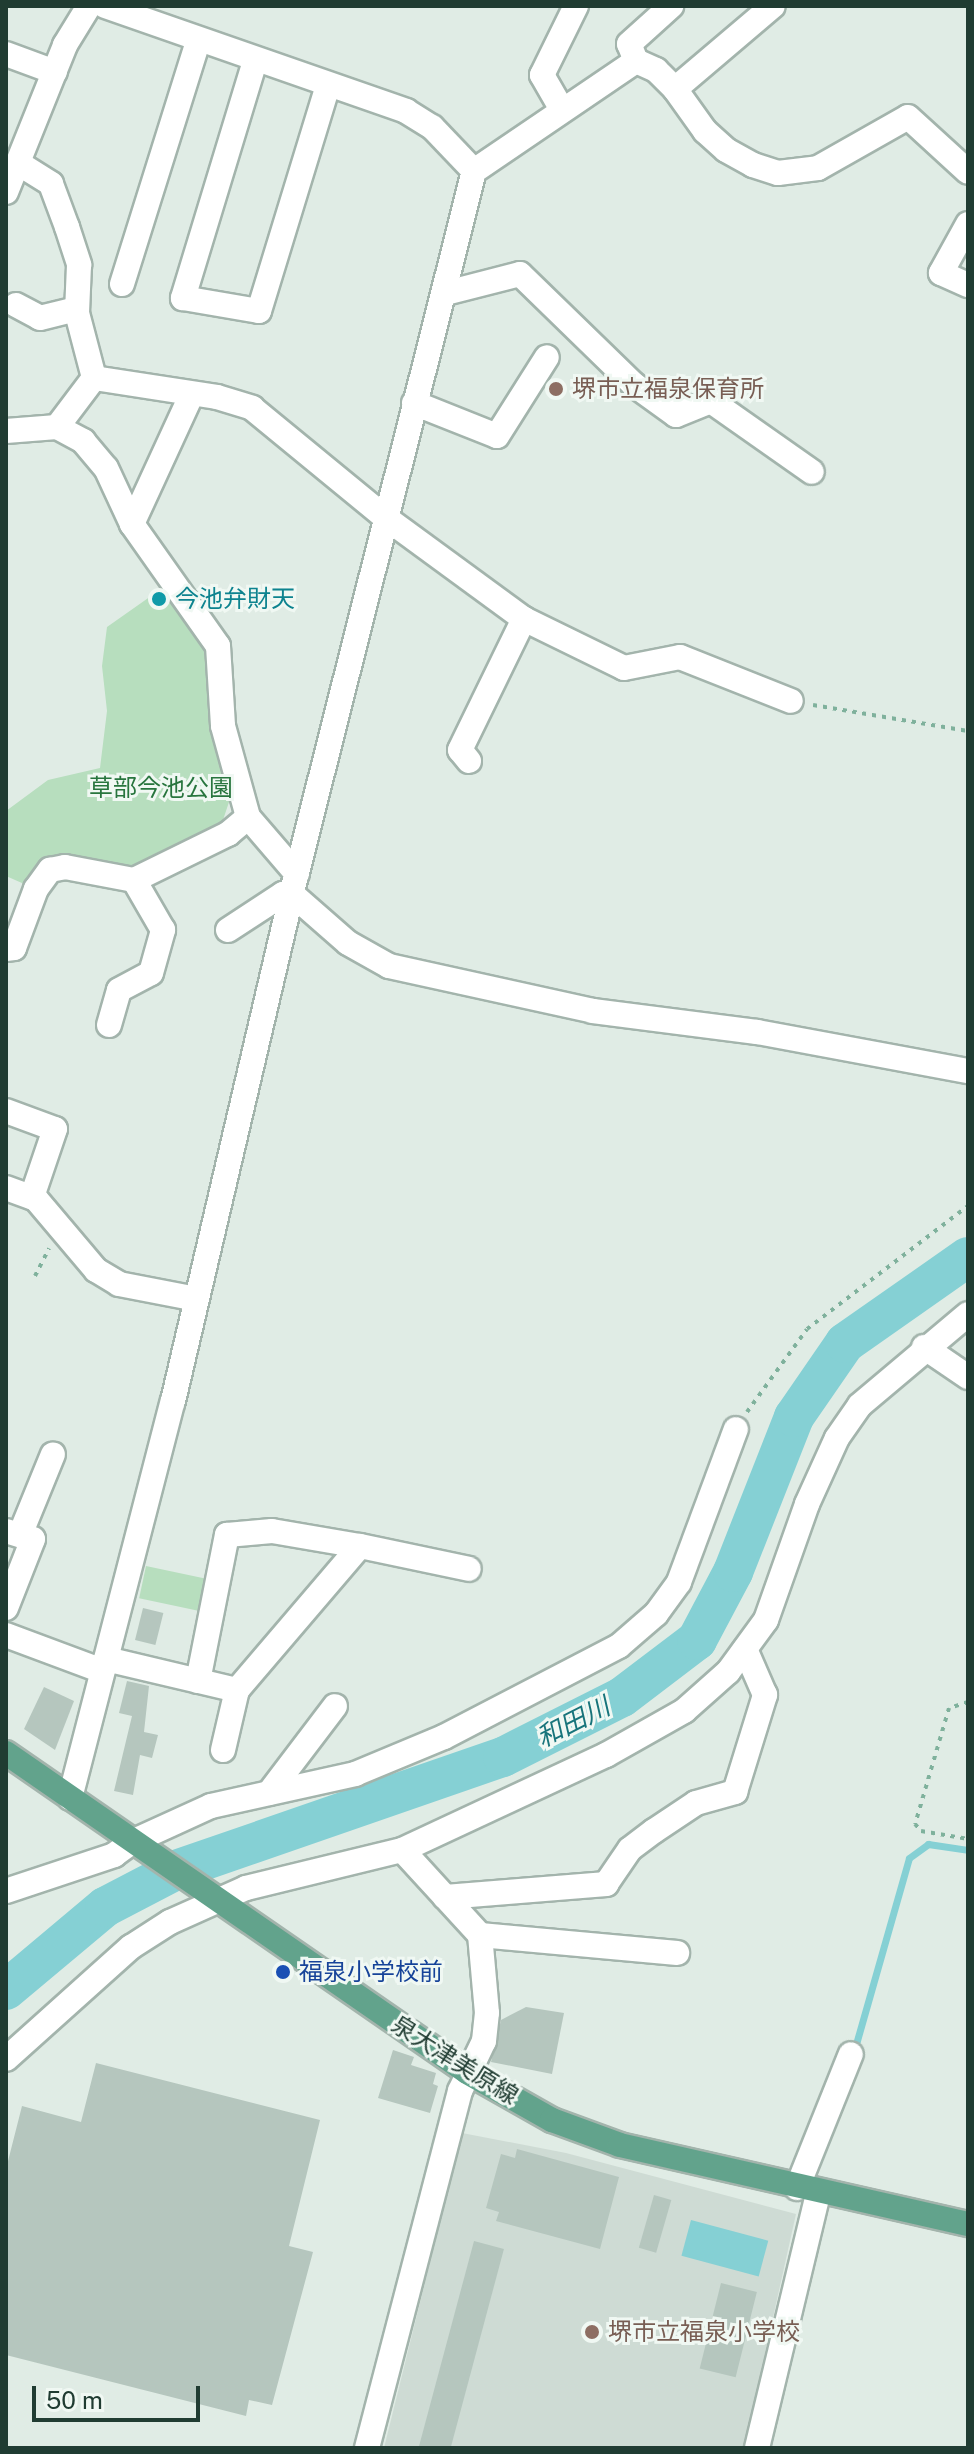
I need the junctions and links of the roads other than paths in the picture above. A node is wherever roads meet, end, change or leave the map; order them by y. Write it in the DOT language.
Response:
graph roads {
  1 [pos="89,6"];
  2 [pos="105,6"];
  3 [pos="576,6"];
  4 [pos="671,6"];
  5 [pos="773,6"];
  6 [pos="198,41"];
  7 [pos="6,54"];
  8 [pos="255,61"];
  9 [pos="636,61"];
  10 [pos="55,72"];
  11 [pos="328,85"];
  12 [pos="675,89"];
  13 [pos="561,108"];
  14 [pos="18,163"];
  15 [pos="474,171"];
  16 [pos="968,172"];
  17 [pos="6,192"];
  18 [pos="968,224"];
  19 [pos="122,284"];
  20 [pos="968,285"];
  21 [pos="446,293"];
  22 [pos="16,305"];
  23 [pos="77,309"];
  24 [pos="547,357"];
  25 [pos="94,378"];
  26 [pos="191,396"];
  27 [pos="414,403"];
  28 [pos="57,427"];
  29 [pos="6,431"];
  30 [pos="812,472"];
  31 [pos="386,518"];
  32 [pos="132,524"];
  33 [pos="524,619"];
  34 [pos="791,701"];
  35 [pos="469,761"];
  36 [pos="248,817"];
  37 [pos="134,880"];
  38 [pos="294,884"];
  39 [pos="228,930"];
  40 [pos="6,949"];
  41 [pos="109,1025"];
  42 [pos="968,1071"];
  43 [pos="6,1111"];
  44 [pos="6,1188"];
  45 [pos="32,1197"];
  46 [pos="197,1299"];
  47 [pos="968,1314"];
  48 [pos="924,1347"];
  49 [pos="968,1377"];
  50 [pos="736,1429"];
  51 [pos="53,1454"];
  52 [pos="13,1533"];
  53 [pos="360,1546"];
  54 [pos="469,1569"];
  55 [pos="6,1608"];
  56 [pos="6,1635"];
  57 [pos="745,1649"];
  58 [pos="104,1665"];
  59 [pos="198,1681"];
  60 [pos="237,1690"];
  61 [pos="335,1706"];
  62 [pos="223,1750"];
  63 [pos="6,1753"];
  64 [pos="269,1793"];
  65 [pos="70,1798"];
  66 [pos="139,1847"];
  67 [pos="402,1850"];
  68 [pos="6,1891"];
  69 [pos="210,1894"];
  70 [pos="445,1897"];
  71 [pos="480,1935"];
  72 [pos="677,1953"];
  73 [pos="851,2054"];
  74 [pos="6,2059"];
  75 [pos="467,2072"];
  76 [pos="808,2191"];
  77 [pos="968,2224"];
  78 [pos="367,2448"];
  79 [pos="757,2448"];
  1 -- 10 [label="street"];
  2 -- 6 [label="street"];
  3 -- 13 [label="street"];
  4 -- 9 [label="street"];
  5 -- 12 [label="street"];
  6 -- 8 [label="street"];
  6 -- 19 [label="street"];
  7 -- 10 [label="street"];
  8 -- 11 [label="street"];
  8 -- 11 [label="street"];
  9 -- 12 [label="street"];
  9 -- 13 [label="street"];
  10 -- 14 [label="street"];
  11 -- 15 [label="street"];
  12 -- 16 [label="street"];
  13 -- 15 [label="street"];
  14 -- 17 [label="street"];
  14 -- 23 [label="street"];
  15 -- 21 [label="street"];
  18 -- 20 [label="street"];
  21 -- 27 [label="street"];
  21 -- 30 [label="street"];
  22 -- 23 [label="street"];
  23 -- 25 [label="street"];
  24 -- 27 [label="street"];
  25 -- 26 [label="street"];
  25 -- 28 [label="street"];
  26 -- 31 [label="street"];
  26 -- 32 [label="street"];
  27 -- 31 [label="street"];
  28 -- 29 [label="street"];
  28 -- 32 [label="street"];
  31 -- 33 [label="street"];
  31 -- 38 [label="street"];
  32 -- 36 [label="street"];
  33 -- 34 [label="street"];
  33 -- 35 [label="street"];
  36 -- 37 [label="street"];
  36 -- 38 [label="street"];
  37 -- 40 [label="street"];
  37 -- 41 [label="street"];
  38 -- 39 [label="street"];
  38 -- 42 [label="street"];
  38 -- 46 [label="street"];
  43 -- 45 [label="street"];
  44 -- 45 [label="street"];
  45 -- 46 [label="street"];
  46 -- 58 [label="street"];
  47 -- 48 [label="street"];
  48 -- 49 [label="street"];
  48 -- 57 [label="street"];
  50 -- 64 [label="street"];
  51 -- 52 [label="street"];
  52 -- 55 [label="street"];
  53 -- 54 [label="street"];
  53 -- 59 [label="street"];
  53 -- 60 [label="street"];
  56 -- 58 [label="street"];
  57 -- 67 [label="street"];
  57 -- 70 [label="street"];
  58 -- 59 [label="street"];
  58 -- 65 [label="street"];
  59 -- 60 [label="street"];
  60 -- 62 [label="street"];
  61 -- 64 [label="street"];
  63 -- 65 [label="main road, 泉大津美原線"];
  64 -- 66 [label="street"];
  65 -- 66 [label="main road, 泉大津美原線"];
  66 -- 68 [label="street"];
  66 -- 69 [label="main road, 泉大津美原線"];
  67 -- 69 [label="street"];
  67 -- 70 [label="street"];
  69 -- 74 [label="street"];
  69 -- 75 [label="main road, 泉大津美原線"];
  70 -- 71 [label="street"];
  71 -- 72 [label="street"];
  71 -- 75 [label="street"];
  73 -- 76 [label="street"];
  75 -- 76 [label="main road, 泉大津美原線"];
  75 -- 78 [label="street"];
  76 -- 77 [label="main road, 泉大津美原線"];
  76 -- 79 [label="street"];
}
